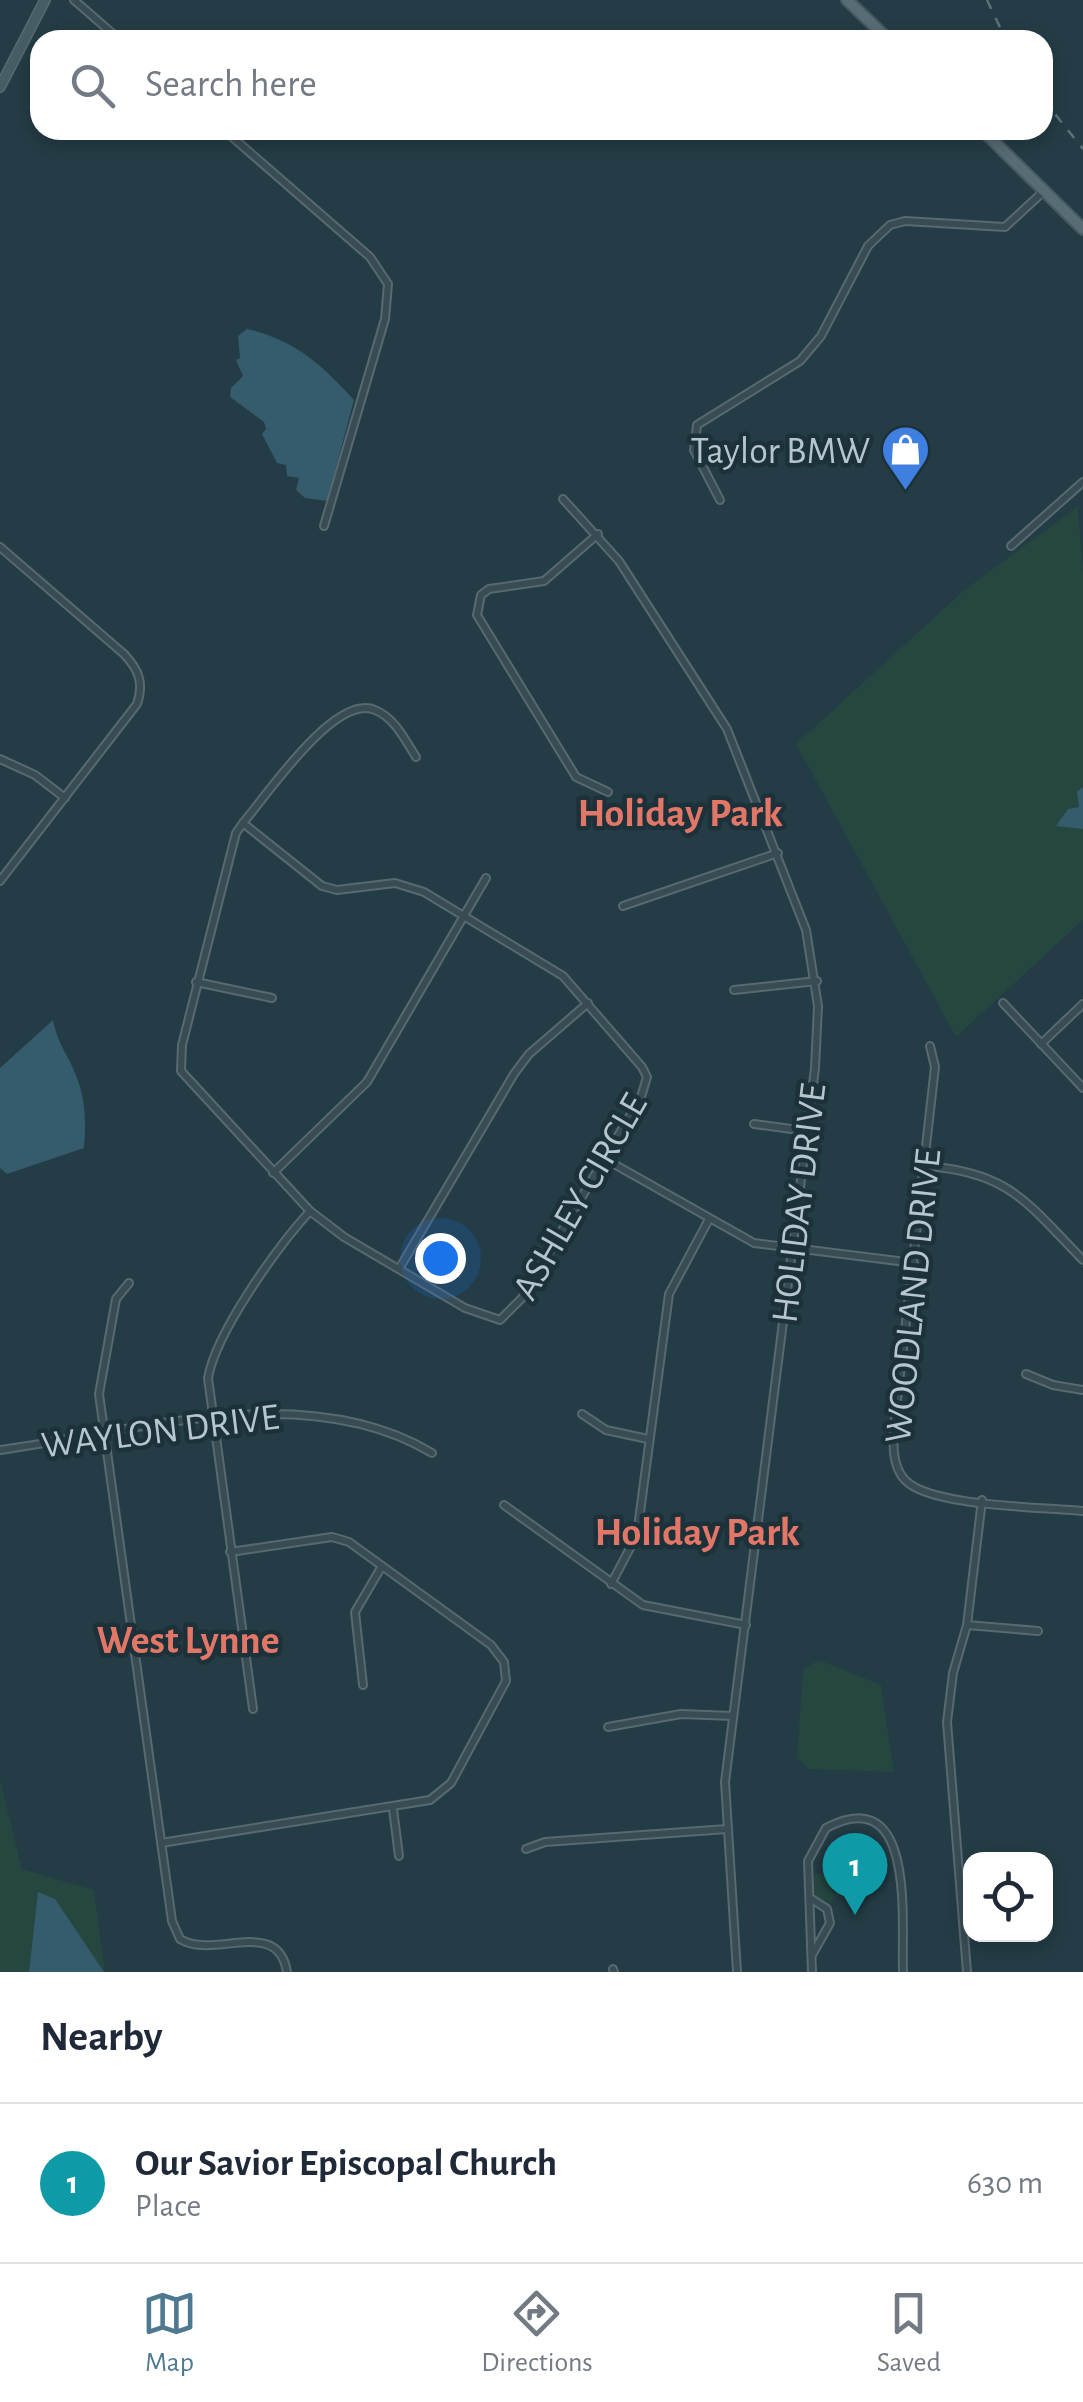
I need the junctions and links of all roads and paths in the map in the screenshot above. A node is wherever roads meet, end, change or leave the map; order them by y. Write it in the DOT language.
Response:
graph roads {
  1 [pos="46,0"];
  2 [pos="74,0"];
  3 [pos="847,0"];
  4 [pos="108,30"];
  5 [pos="878,30"];
  6 [pos="0,86"];
  7 [pos="235,140"];
  8 [pos="992,140"];
  9 [pos="1045,190"];
  10 [pos="1083,230"];
  11 [pos="1083,482"];
  12 [pos="563,500"];
  13 [pos="720,500"];
  14 [pos="324,526"];
  15 [pos="598,534"];
  16 [pos="1011,546"];
  17 [pos="0,547"];
  18 [pos="416,757"];
  19 [pos="0,760"];
  20 [pos="608,792"];
  21 [pos="65,798"];
  22 [pos="243,823"];
  23 [pos="778,853"];
  24 [pos="486,878"];
  25 [pos="0,881"];
  26 [pos="623,906"];
  27 [pos="465,916"];
  28 [pos="817,981"];
  29 [pos="196,982"];
  30 [pos="734,990"];
  31 [pos="272,998"];
  32 [pos="588,1003"];
  33 [pos="1002,1003"];
  34 [pos="1083,1004"];
  35 [pos="1041,1044"];
  36 [pos="930,1046"];
  37 [pos="1083,1088"];
  38 [pos="754,1124"];
  39 [pos="806,1131"];
  40 [pos="604,1160"];
  41 [pos="925,1166"];
  42 [pos="273,1174"];
  43 [pos="310,1211"];
  44 [pos="708,1221"];
  45 [pos="792,1250"];
  46 [pos="1083,1260"];
  47 [pos="914,1263"];
  48 [pos="399,1269"];
  49 [pos="129,1284"];
  50 [pos="1026,1374"];
  51 [pos="1083,1390"];
  52 [pos="582,1414"];
  53 [pos="211,1419"];
  54 [pos="103,1436"];
  55 [pos="648,1439"];
  56 [pos="0,1450"];
  57 [pos="432,1453"];
  58 [pos="982,1500"];
  59 [pos="504,1505"];
  60 [pos="1083,1511"];
  61 [pos="230,1552"];
  62 [pos="382,1566"];
  63 [pos="611,1584"];
  64 [pos="746,1625"];
  65 [pos="967,1625"];
  66 [pos="1038,1631"];
  67 [pos="364,1685"];
  68 [pos="253,1708"];
  69 [pos="733,1716"];
  70 [pos="608,1728"];
  71 [pos="393,1809"];
  72 [pos="727,1829"];
  73 [pos="161,1843"];
  74 [pos="526,1849"];
  75 [pos="399,1856"];
  76 [pos="809,1898"];
  77 [pos="812,1955"];
  78 [pos="287,1972"];
  79 [pos="737,1972"];
  80 [pos="812,1972"];
  81 [pos="903,1972"];
  82 [pos="967,1972"];
  1 -- 6 [label="street"];
  2 -- 4 [label="street"];
  3 -- 5 [label="main road"];
  7 -- 14 [label="street"];
  8 -- 9 [label="main road"];
  9 -- 10 [label="main road"];
  9 -- 13 [label="street"];
  11 -- 16 [label="street"];
  12 -- 15 [label="street, HOLIDAY DRIVE"];
  15 -- 20 [label="street"];
  15 -- 23 [label="street, HOLIDAY DRIVE"];
  17 -- 21 [label="street"];
  18 -- 22 [label="street, ASHLEY CIRCLE"];
  19 -- 21 [label="street"];
  21 -- 25 [label="street"];
  22 -- 27 [label="street, ASHLEY CIRCLE"];
  22 -- 29 [label="street, ASHLEY CIRCLE"];
  23 -- 26 [label="street"];
  23 -- 28 [label="street, HOLIDAY DRIVE"];
  24 -- 27 [label="street"];
  27 -- 32 [label="street, ASHLEY CIRCLE"];
  27 -- 42 [label="street"];
  28 -- 30 [label="street"];
  28 -- 39 [label="street, HOLIDAY DRIVE"];
  29 -- 31 [label="street"];
  29 -- 42 [label="street, ASHLEY CIRCLE"];
  32 -- 40 [label="street, ASHLEY CIRCLE"];
  32 -- 48 [label="street"];
  33 -- 35 [label="street"];
  34 -- 35 [label="street"];
  35 -- 37 [label="street"];
  36 -- 41 [label="street, WOODLAND DRIVE"];
  38 -- 39 [label="street"];
  39 -- 45 [label="street, HOLIDAY DRIVE"];
  40 -- 44 [label="street"];
  40 -- 48 [label="street, ASHLEY CIRCLE"];
  41 -- 46 [label="street"];
  41 -- 47 [label="street, WOODLAND DRIVE"];
  42 -- 43 [label="street, ASHLEY CIRCLE"];
  43 -- 48 [label="street, ASHLEY CIRCLE"];
  43 -- 53 [label="street"];
  44 -- 45 [label="street"];
  44 -- 55 [label="street"];
  45 -- 47 [label="street"];
  45 -- 64 [label="street, HOLIDAY DRIVE"];
  47 -- 58 [label="street, WOODLAND DRIVE"];
  49 -- 54 [label="street"];
  50 -- 51 [label="street"];
  52 -- 55 [label="street"];
  53 -- 54 [label="street, WAYLON DRIVE"];
  53 -- 57 [label="street, WAYLON DRIVE"];
  53 -- 61 [label="street"];
  54 -- 56 [label="street, WAYLON DRIVE"];
  54 -- 73 [label="street"];
  55 -- 63 [label="street"];
  58 -- 60 [label="street, WOODLAND DRIVE"];
  58 -- 65 [label="street"];
  59 -- 63 [label="street"];
  61 -- 62 [label="street"];
  61 -- 68 [label="street"];
  62 -- 67 [label="street"];
  62 -- 71 [label="street"];
  63 -- 64 [label="street"];
  64 -- 69 [label="street, HOLIDAY DRIVE"];
  65 -- 66 [label="street"];
  65 -- 82 [label="street"];
  69 -- 70 [label="street"];
  69 -- 72 [label="street, HOLIDAY DRIVE"];
  71 -- 73 [label="street"];
  71 -- 75 [label="street"];
  72 -- 74 [label="street"];
  72 -- 79 [label="street, HOLIDAY DRIVE"];
  73 -- 78 [label="street"];
  76 -- 77 [label="street"];
  76 -- 77 [label="street"];
  76 -- 81 [label="street"];
  77 -- 80 [label="street"];
}
